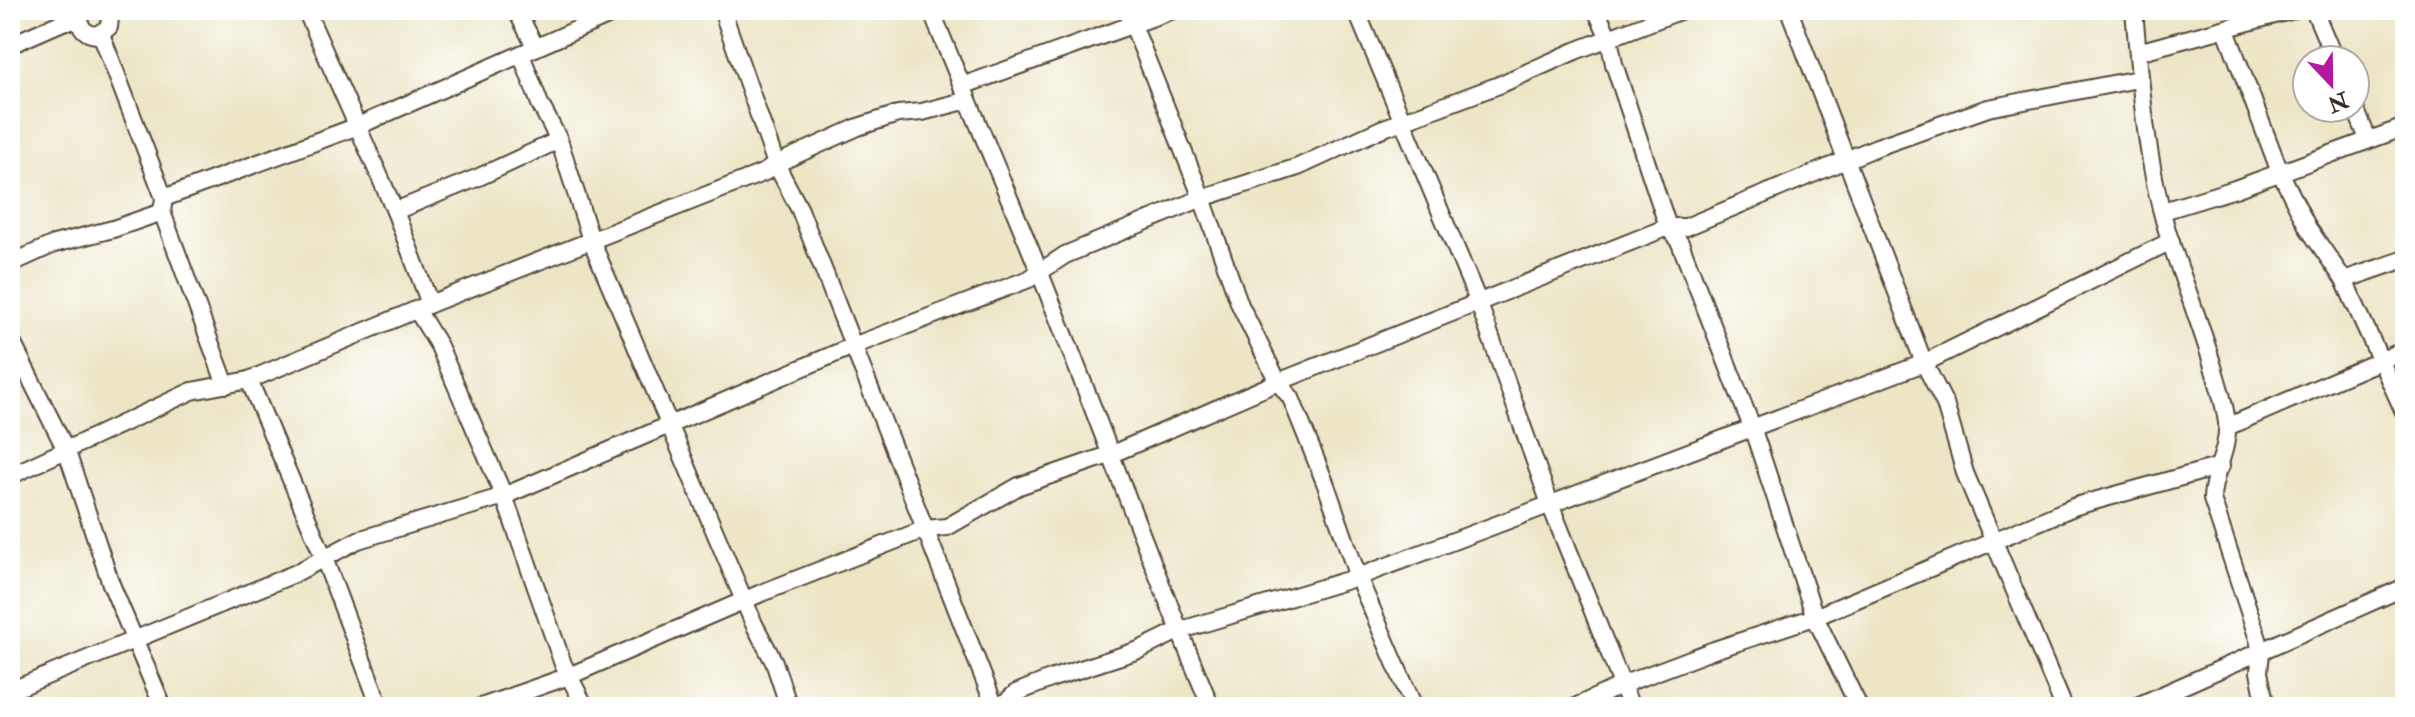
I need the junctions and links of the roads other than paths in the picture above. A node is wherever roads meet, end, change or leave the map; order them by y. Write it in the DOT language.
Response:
graph roads {
  1 [pos="306,10"];
  2 [pos="516,10"];
  3 [pos="621,10"];
  4 [pos="722,10"];
  5 [pos="931,10"];
  6 [pos="1173,10"];
  7 [pos="1356,10"];
  8 [pos="1596,10"];
  9 [pos="1682,10"];
  10 [pos="1789,10"];
  11 [pos="2134,10"];
  12 [pos="2293,10"];
  13 [pos="2314,10"];
  14 [pos="110,11"];
  15 [pos="82,15"];
  16 [pos="1130,17"];
  17 [pos="2226,30"];
  18 [pos="101,34"];
  19 [pos="1609,38"];
  20 [pos="2328,44"];
  21 [pos="10,45"];
  22 [pos="528,50"];
  23 [pos="2138,52"];
  24 [pos="2138,79"];
  25 [pos="965,93"];
  26 [pos="1402,121"];
  27 [pos="2362,124"];
  28 [pos="358,126"];
  29 [pos="2405,127"];
  30 [pos="2368,139"];
  31 [pos="559,140"];
  32 [pos="1846,160"];
  33 [pos="776,164"];
  34 [pos="2280,172"];
  35 [pos="1202,198"];
  36 [pos="163,205"];
  37 [pos="395,211"];
  38 [pos="2163,211"];
  39 [pos="1668,227"];
  40 [pos="591,240"];
  41 [pos="2171,241"];
  42 [pos="2405,259"];
  43 [pos="10,264"];
  44 [pos="1039,270"];
  45 [pos="2344,280"];
  46 [pos="1478,301"];
  47 [pos="424,307"];
  48 [pos="10,338"];
  49 [pos="853,346"];
  50 [pos="2405,350"];
  51 [pos="2380,360"];
  52 [pos="1924,363"];
  53 [pos="249,380"];
  54 [pos="1278,382"];
  55 [pos="226,385"];
  56 [pos="2405,414"];
  57 [pos="671,424"];
  58 [pos="1752,427"];
  59 [pos="2227,427"];
  60 [pos="67,452"];
  61 [pos="1112,454"];
  62 [pos="2221,466"];
  63 [pos="10,476"];
  64 [pos="504,496"];
  65 [pos="1550,504"];
  66 [pos="925,529"];
  67 [pos="1994,539"];
  68 [pos="324,558"];
  69 [pos="1358,577"];
  70 [pos="2405,587"];
  71 [pos="746,601"];
  72 [pos="1815,617"];
  73 [pos="1178,631"];
  74 [pos="133,639"];
  75 [pos="2261,652"];
  76 [pos="569,676"];
  77 [pos="1624,684"];
  78 [pos="10,691"];
  79 [pos="163,707"];
  80 [pos="380,707"];
  81 [pos="481,707"];
  82 [pos="585,707"];
  83 [pos="789,707"];
  84 [pos="997,707"];
  85 [pos="1211,707"];
  86 [pos="1414,707"];
  87 [pos="1575,707"];
  88 [pos="1631,707"];
  89 [pos="1859,707"];
  90 [pos="2064,707"];
  91 [pos="2135,707"];
  92 [pos="2266,707"];
  1 -- 28 [label="street"];
  2 -- 22 [label="street"];
  3 -- 22 [label="street"];
  4 -- 33 [label="street"];
  5 -- 25 [label="street"];
  6 -- 16 [label="street"];
  7 -- 26 [label="street"];
  8 -- 19 [label="street"];
  9 -- 19 [label="street"];
  10 -- 32 [label="street"];
  11 -- 23 [label="street"];
  12 -- 17 [label="street"];
  13 -- 20 [label="street"];
  14 -- 18 [label="street"];
  15 -- 18 [label="street"];
  15 -- 21 [label="street"];
  16 -- 25 [label="street"];
  16 -- 35 [label="street"];
  17 -- 23 [label="street"];
  17 -- 34 [label="street"];
  18 -- 36 [label="street"];
  19 -- 26 [label="street"];
  19 -- 39 [label="street"];
  22 -- 28 [label="street"];
  22 -- 31 [label="street"];
  23 -- 24 [label="street"];
  24 -- 32 [label="street"];
  24 -- 38 [label="street"];
  25 -- 33 [label="street"];
  25 -- 44 [label="street"];
  26 -- 35 [label="street"];
  26 -- 46 [label="street"];
  27 -- 30 [label="street"];
  28 -- 36 [label="street"];
  28 -- 37 [label="street"];
  29 -- 30 [label="street"];
  30 -- 34 [label="street"];
  31 -- 37 [label="street"];
  31 -- 40 [label="street"];
  32 -- 39 [label="street"];
  32 -- 52 [label="street"];
  33 -- 40 [label="street"];
  33 -- 49 [label="street"];
  34 -- 38 [label="street"];
  34 -- 45 [label="street"];
  35 -- 44 [label="street"];
  35 -- 54 [label="street"];
  36 -- 43 [label="street"];
  36 -- 55 [label="street"];
  37 -- 47 [label="street"];
  38 -- 41 [label="street"];
  39 -- 46 [label="street"];
  39 -- 58 [label="street"];
  40 -- 47 [label="street"];
  40 -- 57 [label="street"];
  41 -- 52 [label="street"];
  41 -- 59 [label="street"];
  42 -- 45 [label="street"];
  44 -- 49 [label="street"];
  44 -- 61 [label="street"];
  45 -- 51 [label="street"];
  46 -- 54 [label="street"];
  46 -- 65 [label="street"];
  47 -- 53 [label="street"];
  47 -- 64 [label="street"];
  48 -- 60 [label="street"];
  49 -- 57 [label="street"];
  49 -- 66 [label="street"];
  50 -- 51 [label="street"];
  51 -- 56 [label="street"];
  51 -- 59 [label="street"];
  52 -- 58 [label="street"];
  52 -- 67 [label="street"];
  53 -- 55 [label="street"];
  53 -- 68 [label="street"];
  54 -- 61 [label="street"];
  54 -- 69 [label="street"];
  55 -- 60 [label="street"];
  57 -- 64 [label="street"];
  57 -- 71 [label="street"];
  58 -- 65 [label="street"];
  58 -- 72 [label="street"];
  59 -- 62 [label="street"];
  60 -- 63 [label="street"];
  60 -- 74 [label="street"];
  61 -- 66 [label="street"];
  61 -- 73 [label="street"];
  62 -- 67 [label="street"];
  62 -- 75 [label="street"];
  64 -- 68 [label="street"];
  64 -- 76 [label="street"];
  65 -- 69 [label="street"];
  65 -- 77 [label="street"];
  66 -- 71 [label="street"];
  66 -- 84 [label="street"];
  67 -- 72 [label="street"];
  67 -- 90 [label="street"];
  68 -- 74 [label="street"];
  68 -- 80 [label="street"];
  69 -- 73 [label="street"];
  69 -- 86 [label="street"];
  70 -- 75 [label="street"];
  71 -- 76 [label="street"];
  71 -- 83 [label="street"];
  72 -- 77 [label="street"];
  72 -- 89 [label="street"];
  73 -- 84 [label="street"];
  73 -- 85 [label="street"];
  74 -- 78 [label="street"];
  74 -- 79 [label="street"];
  75 -- 91 [label="street"];
  75 -- 92 [label="street"];
  76 -- 81 [label="street"];
  76 -- 82 [label="street"];
  77 -- 87 [label="street"];
  77 -- 88 [label="street"];
}
